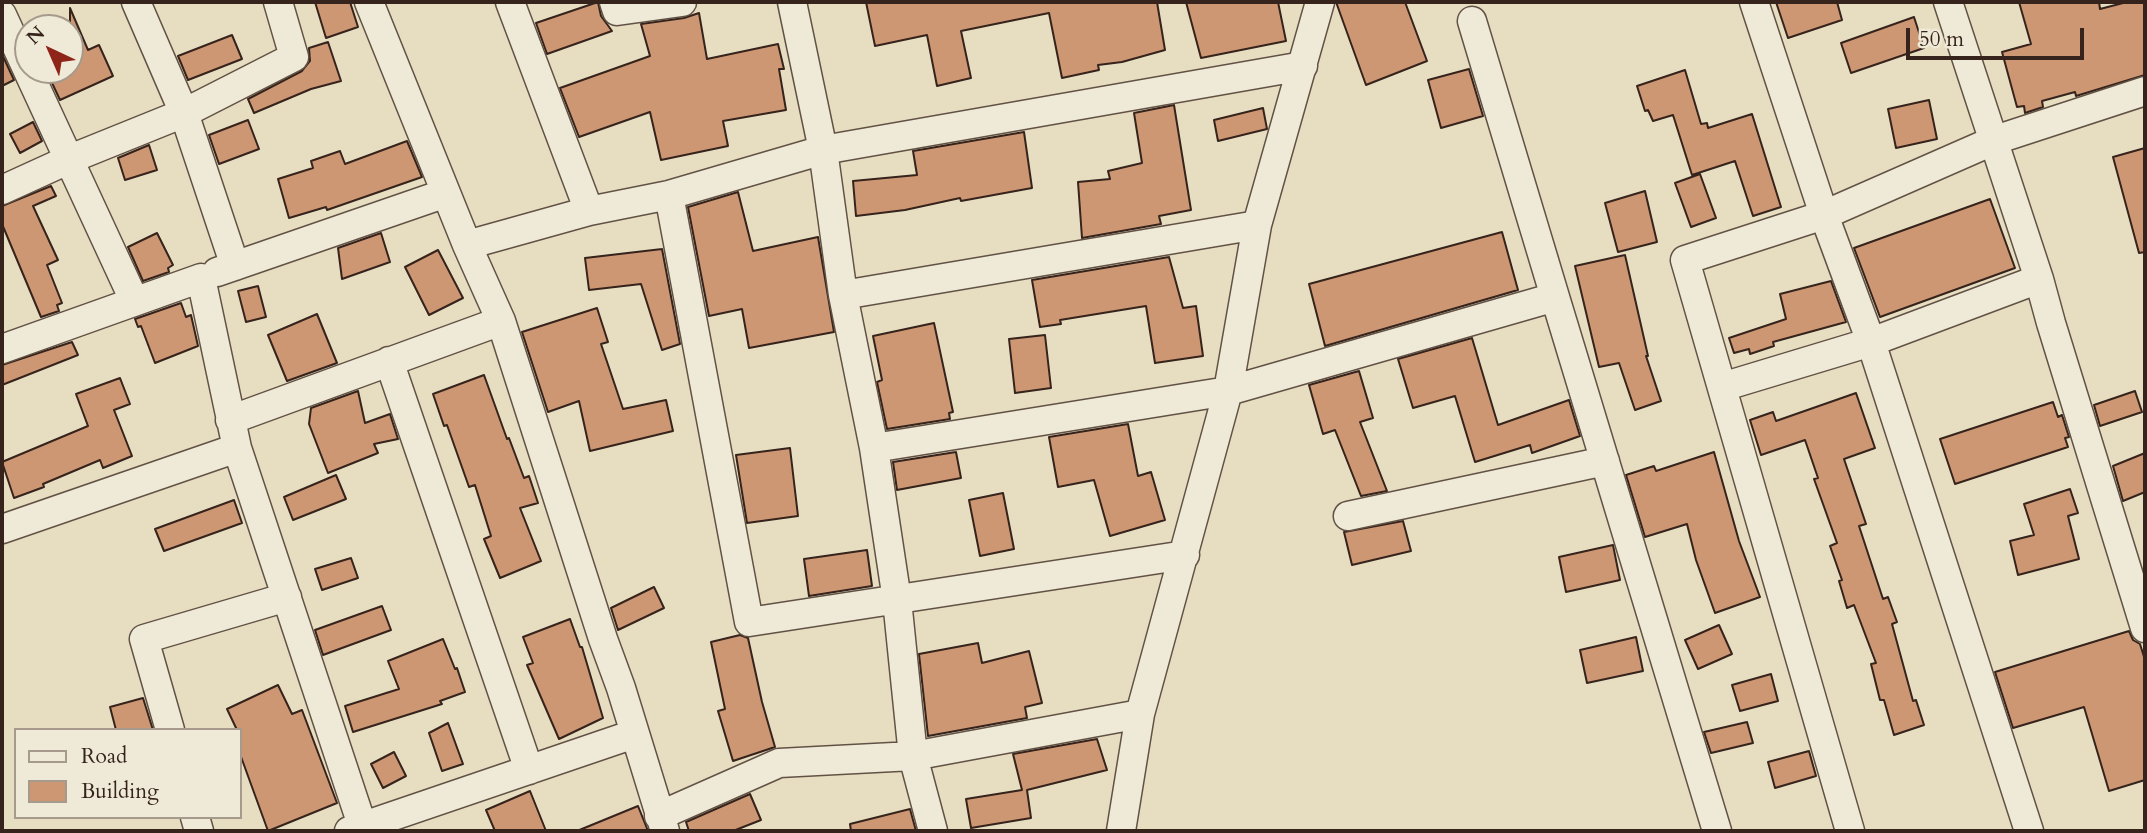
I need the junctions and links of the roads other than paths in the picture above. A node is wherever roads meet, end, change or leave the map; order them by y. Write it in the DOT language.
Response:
graph roads {
  1 [pos="136,2"];
  2 [pos="278,2"];
  3 [pos="369,2"];
  4 [pos="510,2"];
  5 [pos="614,2"];
  6 [pos="682,2"];
  7 [pos="792,2"];
  8 [pos="1320,2"];
  9 [pos="1754,2"];
  10 [pos="1948,2"];
  11 [pos="2,15"];
  12 [pos="1472,21"];
  13 [pos="1303,66"];
  14 [pos="2145,90"];
  15 [pos="184,113"];
  16 [pos="1995,140"];
  17 [pos="823,150"];
  18 [pos="70,159"];
  19 [pos="2,190"];
  20 [pos="446,193"];
  21 [pos="669,195"];
  22 [pos="589,211"];
  23 [pos="1824,215"];
  24 [pos="1257,225"];
  25 [pos="467,245"];
  26 [pos="235,266"];
  27 [pos="201,278"];
  28 [pos="2039,279"];
  29 [pos="843,295"];
  30 [pos="1555,297"];
  31 [pos="134,300"];
  32 [pos="501,321"];
  33 [pos="1871,342"];
  34 [pos="2,349"];
  35 [pos="389,361"];
  36 [pos="1722,387"];
  37 [pos="1228,391"];
  38 [pos="230,421"];
  39 [pos="237,448"];
  40 [pos="874,448"];
  41 [pos="1605,461"];
  42 [pos="1348,516"];
  43 [pos="2,529"];
  44 [pos="1185,555"];
  45 [pos="287,597"];
  46 [pos="897,600"];
  47 [pos="2145,628"];
  48 [pos="1140,714"];
  49 [pos="169,728"];
  50 [pos="634,734"];
  51 [pos="913,756"];
  52 [pos="529,770"];
  53 [pos="662,824"];
  54 [pos="358,830"];
  55 [pos="933,831"];
  56 [pos="1121,831"];
  57 [pos="1717,831"];
  58 [pos="1850,831"];
  59 [pos="2029,831"];
  1 -- 15 [label="street"];
  2 -- 15 [label="street"];
  3 -- 20 [label="street"];
  4 -- 22 [label="street"];
  5 -- 6 [label="street"];
  7 -- 17 [label="street"];
  8 -- 13 [label="street"];
  9 -- 23 [label="street"];
  10 -- 16 [label="street"];
  11 -- 18 [label="street"];
  12 -- 30 [label="street"];
  13 -- 17 [label="street"];
  13 -- 24 [label="street"];
  14 -- 16 [label="street"];
  15 -- 18 [label="street"];
  15 -- 26 [label="street"];
  16 -- 23 [label="street"];
  16 -- 28 [label="street"];
  17 -- 21 [label="street"];
  17 -- 29 [label="street"];
  18 -- 19 [label="street"];
  18 -- 31 [label="street"];
  20 -- 25 [label="street"];
  20 -- 26 [label="street"];
  21 -- 22 [label="street"];
  21 -- 46 [label="street"];
  22 -- 25 [label="street"];
  23 -- 33 [label="street"];
  23 -- 36 [label="street"];
  24 -- 29 [label="street"];
  24 -- 37 [label="street"];
  25 -- 32 [label="street"];
  26 -- 27 [label="street"];
  27 -- 31 [label="street"];
  27 -- 38 [label="street"];
  28 -- 33 [label="street"];
  28 -- 47 [label="street"];
  29 -- 40 [label="street"];
  30 -- 37 [label="street"];
  30 -- 41 [label="street"];
  31 -- 34 [label="street"];
  32 -- 35 [label="street"];
  32 -- 50 [label="street"];
  33 -- 36 [label="street"];
  33 -- 59 [label="street"];
  35 -- 38 [label="street"];
  35 -- 52 [label="street"];
  36 -- 58 [label="street"];
  37 -- 40 [label="street"];
  37 -- 44 [label="street"];
  38 -- 39 [label="street"];
  39 -- 43 [label="street"];
  39 -- 45 [label="street"];
  40 -- 46 [label="street"];
  41 -- 42 [label="street"];
  41 -- 57 [label="street"];
  44 -- 46 [label="street"];
  44 -- 48 [label="street"];
  45 -- 49 [label="street"];
  45 -- 54 [label="street"];
  46 -- 51 [label="street"];
  48 -- 51 [label="street"];
  48 -- 56 [label="street"];
  50 -- 52 [label="street"];
  50 -- 53 [label="street"];
  51 -- 53 [label="street"];
  51 -- 55 [label="street"];
  52 -- 54 [label="street"];
}
